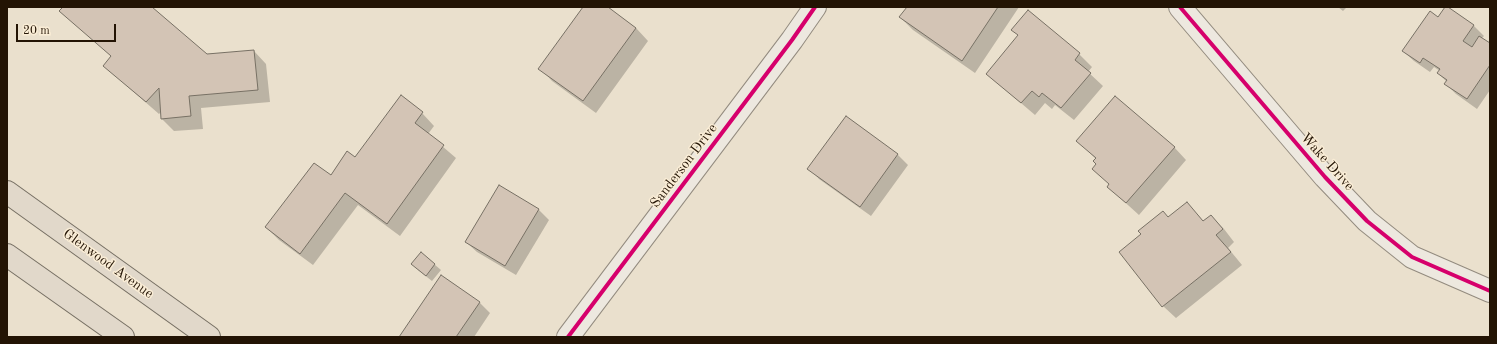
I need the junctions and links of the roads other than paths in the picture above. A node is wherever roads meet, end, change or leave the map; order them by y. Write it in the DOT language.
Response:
graph roads {
  1 [pos="815,7"];
  2 [pos="1180,7"];
  3 [pos="7,192"];
  4 [pos="7,255"];
  5 [pos="1490,291"];
  6 [pos="123,337"];
  7 [pos="209,337"];
  8 [pos="568,337"];
  1 -- 8 [label="street, Sanderson Drive"];
  2 -- 5 [label="street, Wake Drive"];
  3 -- 7 [label="main road, Glenwood Avenue"];
  4 -- 6 [label="main road"];
}
